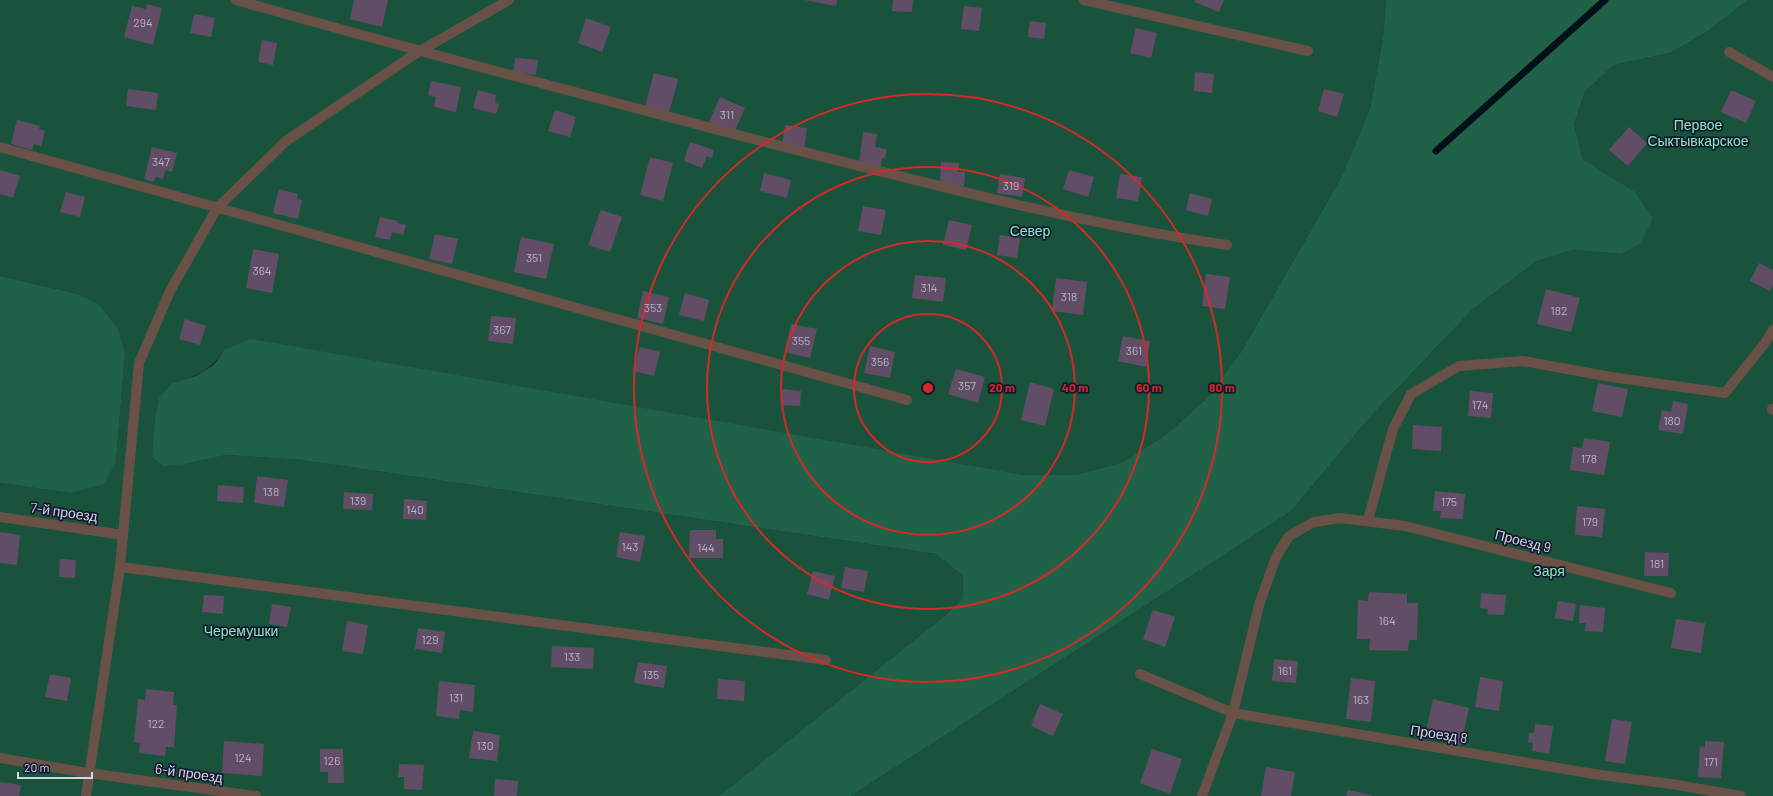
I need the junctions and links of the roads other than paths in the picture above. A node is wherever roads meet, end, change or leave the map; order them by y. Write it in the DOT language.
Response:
graph roads {
  1 [pos="236,0"];
  2 [pos="509,0"];
  3 [pos="1084,0"];
  4 [pos="1308,51"];
  5 [pos="418,52"];
  6 [pos="1729,52"];
  7 [pos="1773,76"];
  8 [pos="0,147"];
  9 [pos="217,208"];
  10 [pos="1227,245"];
  11 [pos="1773,330"];
  12 [pos="907,400"];
  13 [pos="0,517"];
  14 [pos="1368,520"];
  15 [pos="123,534"];
  16 [pos="120,566"];
  17 [pos="1671,593"];
  18 [pos="826,660"];
  19 [pos="1140,674"];
  20 [pos="1233,713"];
  21 [pos="0,758"];
  22 [pos="88,773"];
  23 [pos="86,796"];
  24 [pos="256,796"];
  25 [pos="1202,796"];
  26 [pos="1741,796"];
  1 -- 5 [label="street"];
  2 -- 5 [label="street"];
  3 -- 4 [label="street"];
  5 -- 9 [label="street"];
  5 -- 10 [label="street"];
  6 -- 7 [label="street"];
  8 -- 9 [label="street"];
  9 -- 12 [label="street"];
  9 -- 15 [label="street"];
  11 -- 14 [label="street"];
  13 -- 15 [label="street, 7-й проезд"];
  14 -- 17 [label="street, Проезд 9"];
  14 -- 20 [label="street, Проезд 9"];
  15 -- 16 [label="street"];
  16 -- 18 [label="street"];
  16 -- 22 [label="street"];
  19 -- 20 [label="street, Проезд 8"];
  20 -- 25 [label="street, Проезд 9"];
  20 -- 26 [label="street, Проезд 8"];
  21 -- 22 [label="street, 6-й проезд"];
  22 -- 23 [label="street"];
  22 -- 24 [label="street, 6-й проезд"];
}
